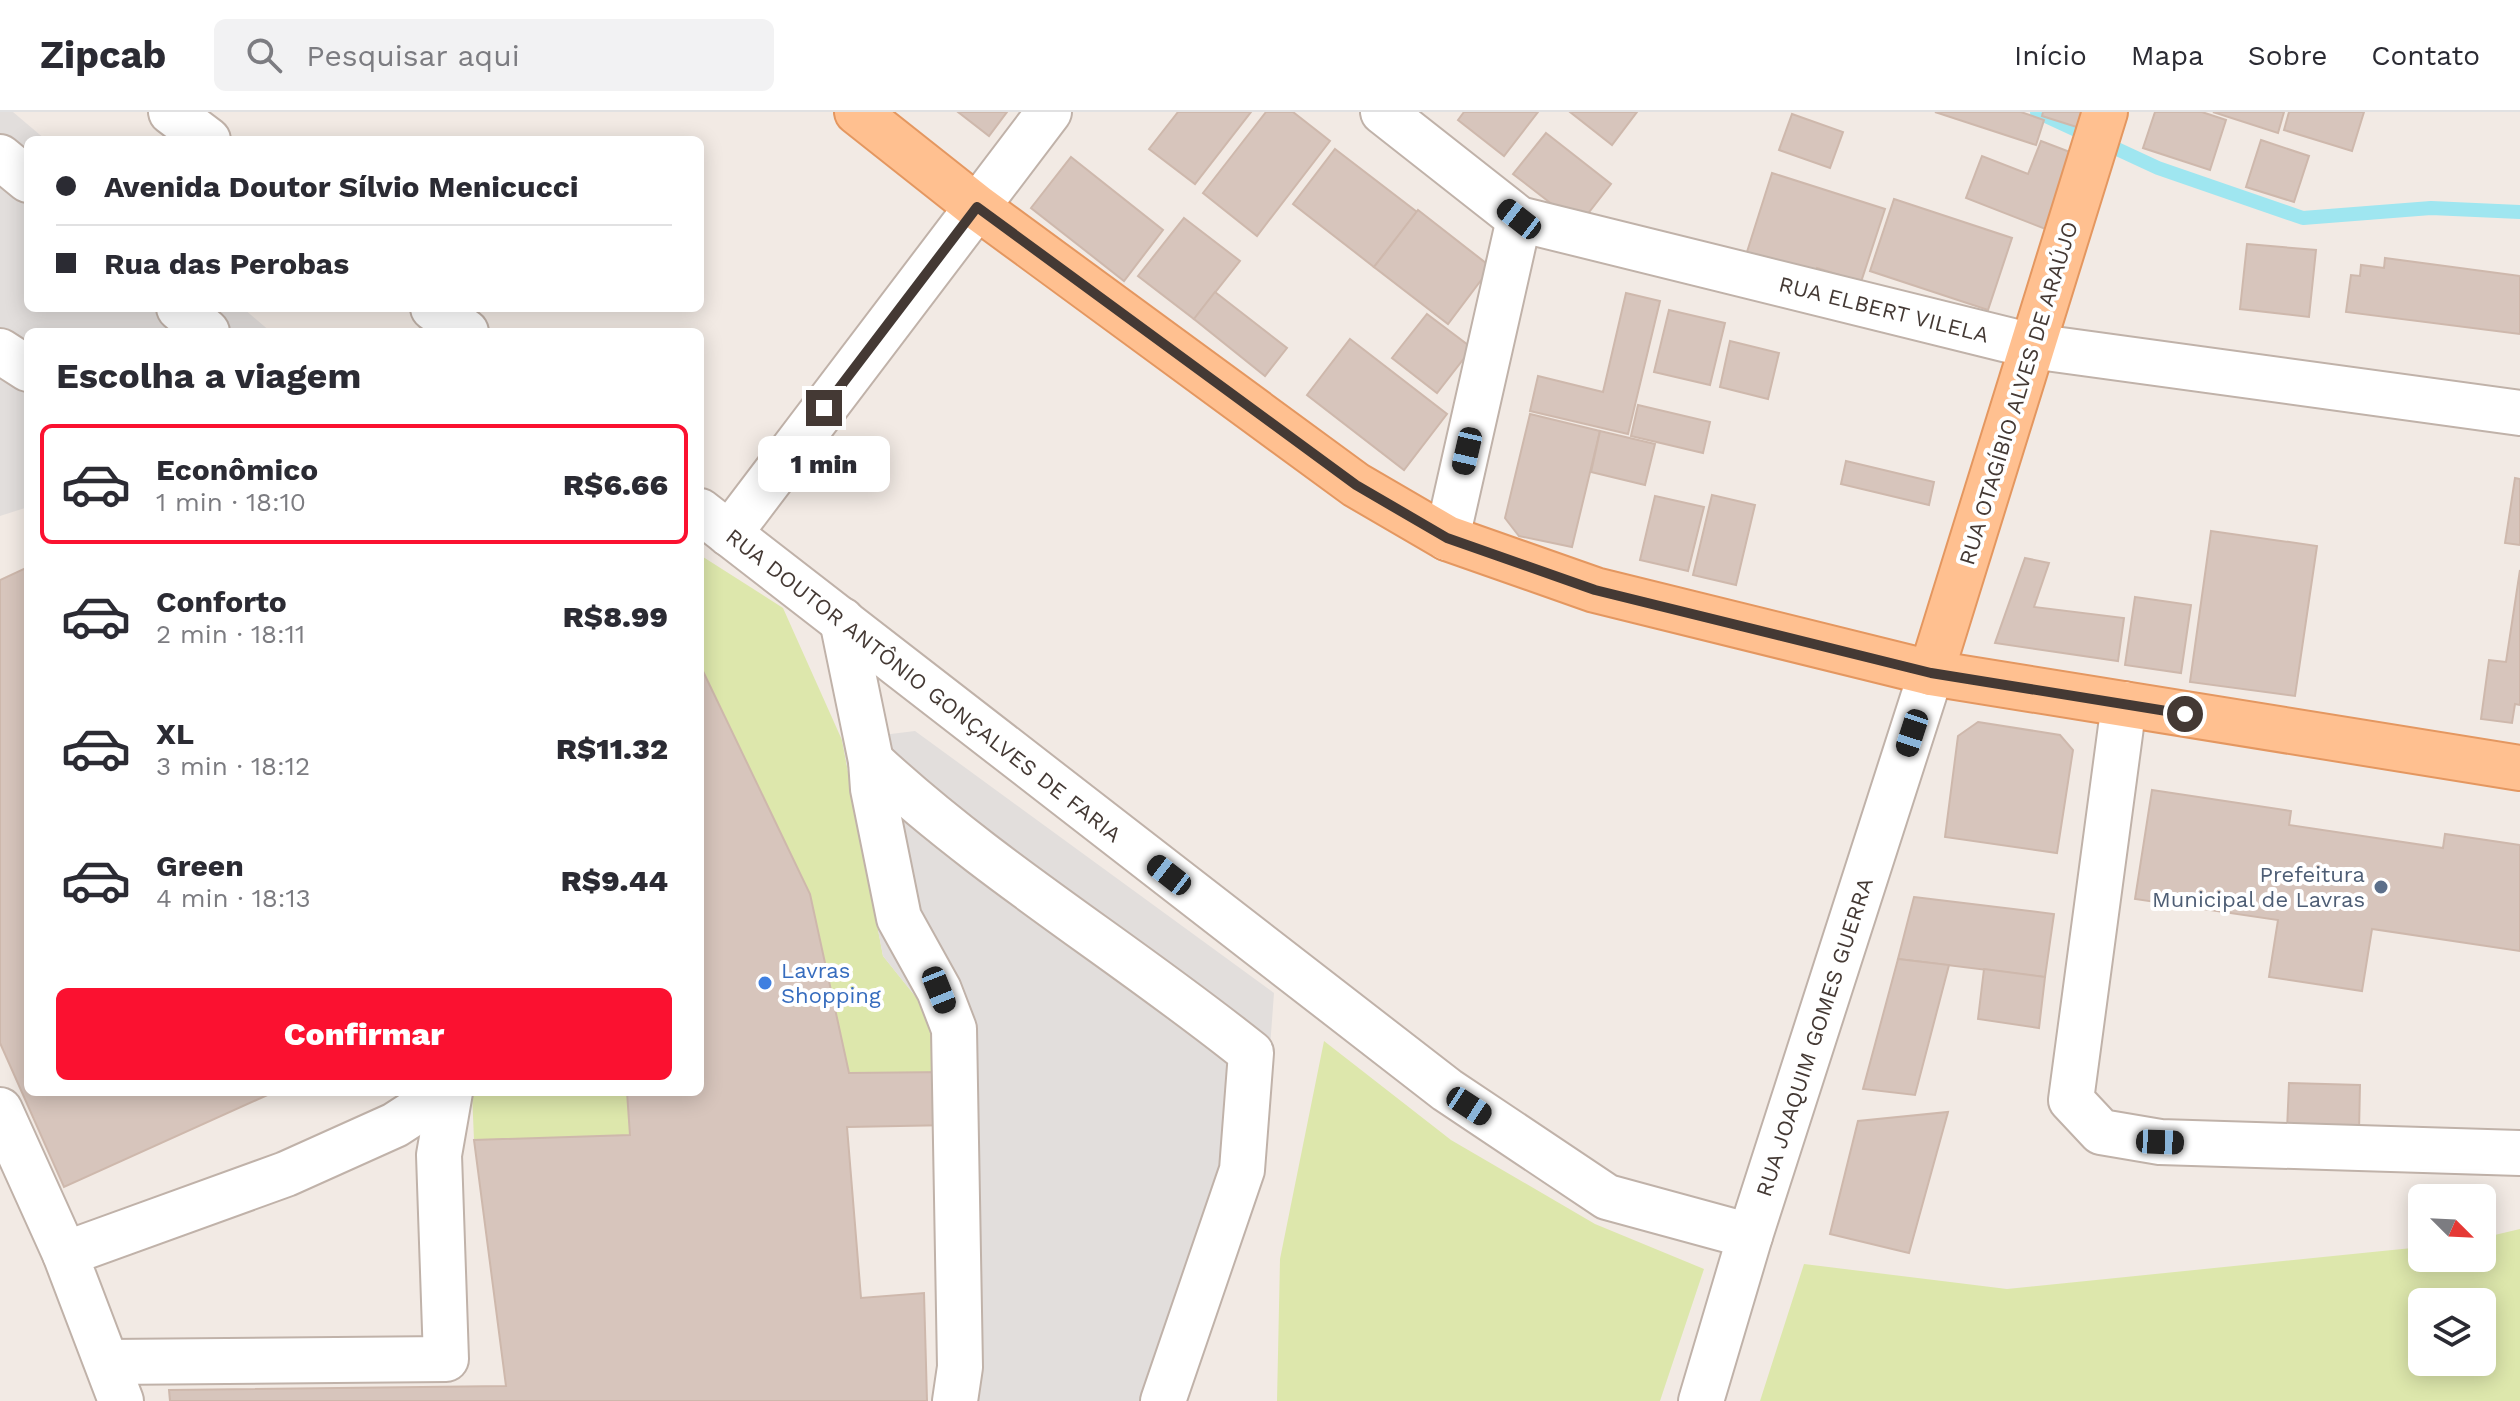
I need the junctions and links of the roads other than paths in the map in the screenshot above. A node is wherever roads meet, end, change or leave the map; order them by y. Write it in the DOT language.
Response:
graph roads {
  1 [pos="171,112"];
  2 [pos="857,112"];
  3 [pos="1049,112"];
  4 [pos="1383,112"];
  5 [pos="2105,112"];
  6 [pos="203,136"];
  7 [pos="0,157"];
  8 [pos="24,177"];
  9 [pos="977,207"];
  10 [pos="1519,219"];
  11 [pos="184,312"];
  12 [pos="438,312"];
  13 [pos="202,328"];
  14 [pos="460,328"];
  15 [pos="2032,346"];
  16 [pos="0,351"];
  17 [pos="24,366"];
  18 [pos="2520,413"];
  19 [pos="714,523"];
  20 [pos="1447,538"];
  21 [pos="842,620"];
  22 [pos="1931,673"];
  23 [pos="2124,704"];
  24 [pos="871,761"];
  25 [pos="2520,768"];
  26 [pos="442,1096"];
  27 [pos="447,1096"];
  28 [pos="0,1110"];
  29 [pos="2520,1153"];
  30 [pos="1750,1236"];
  31 [pos="65,1254"];
  32 [pos="114,1381"];
  33 [pos="955,1401"];
  34 [pos="1163,1401"];
  35 [pos="1701,1401"];
  1 -- 6 [label="street"];
  2 -- 9 [label="main road"];
  3 -- 9 [label="street"];
  4 -- 10 [label="street, RUA ELBERT VILELA"];
  5 -- 15 [label="main road, RUA OTAGÍBIO ALVES DE ARAÚJO"];
  7 -- 8 [label="street"];
  9 -- 19 [label="street"];
  9 -- 20 [label="main road"];
  10 -- 15 [label="street, RUA ELBERT VILELA"];
  10 -- 20 [label="street"];
  11 -- 13 [label="street"];
  12 -- 14 [label="street"];
  15 -- 18 [label="street, RUA ELBERT VILELA"];
  15 -- 22 [label="main road, RUA OTAGÍBIO ALVES DE ARAÚJO"];
  16 -- 17 [label="street"];
  19 -- 21 [label="street, RUA DOUTOR ANTÔNIO GONÇALVES DE FARIA"];
  20 -- 22 [label="main road"];
  21 -- 24 [label="street"];
  21 -- 30 [label="street, RUA DOUTOR ANTÔNIO GONÇALVES DE FARIA"];
  22 -- 23 [label="main road"];
  22 -- 30 [label="street, RUA JOAQUIM GOMES GUERRA"];
  23 -- 25 [label="main road"];
  23 -- 29 [label="street"];
  24 -- 33 [label="street"];
  24 -- 34 [label="street"];
  26 -- 31 [label="street"];
  27 -- 32 [label="street"];
  28 -- 31 [label="street"];
  30 -- 35 [label="street, RUA JOAQUIM GOMES GUERRA"];
  31 -- 32 [label="street"];
}
